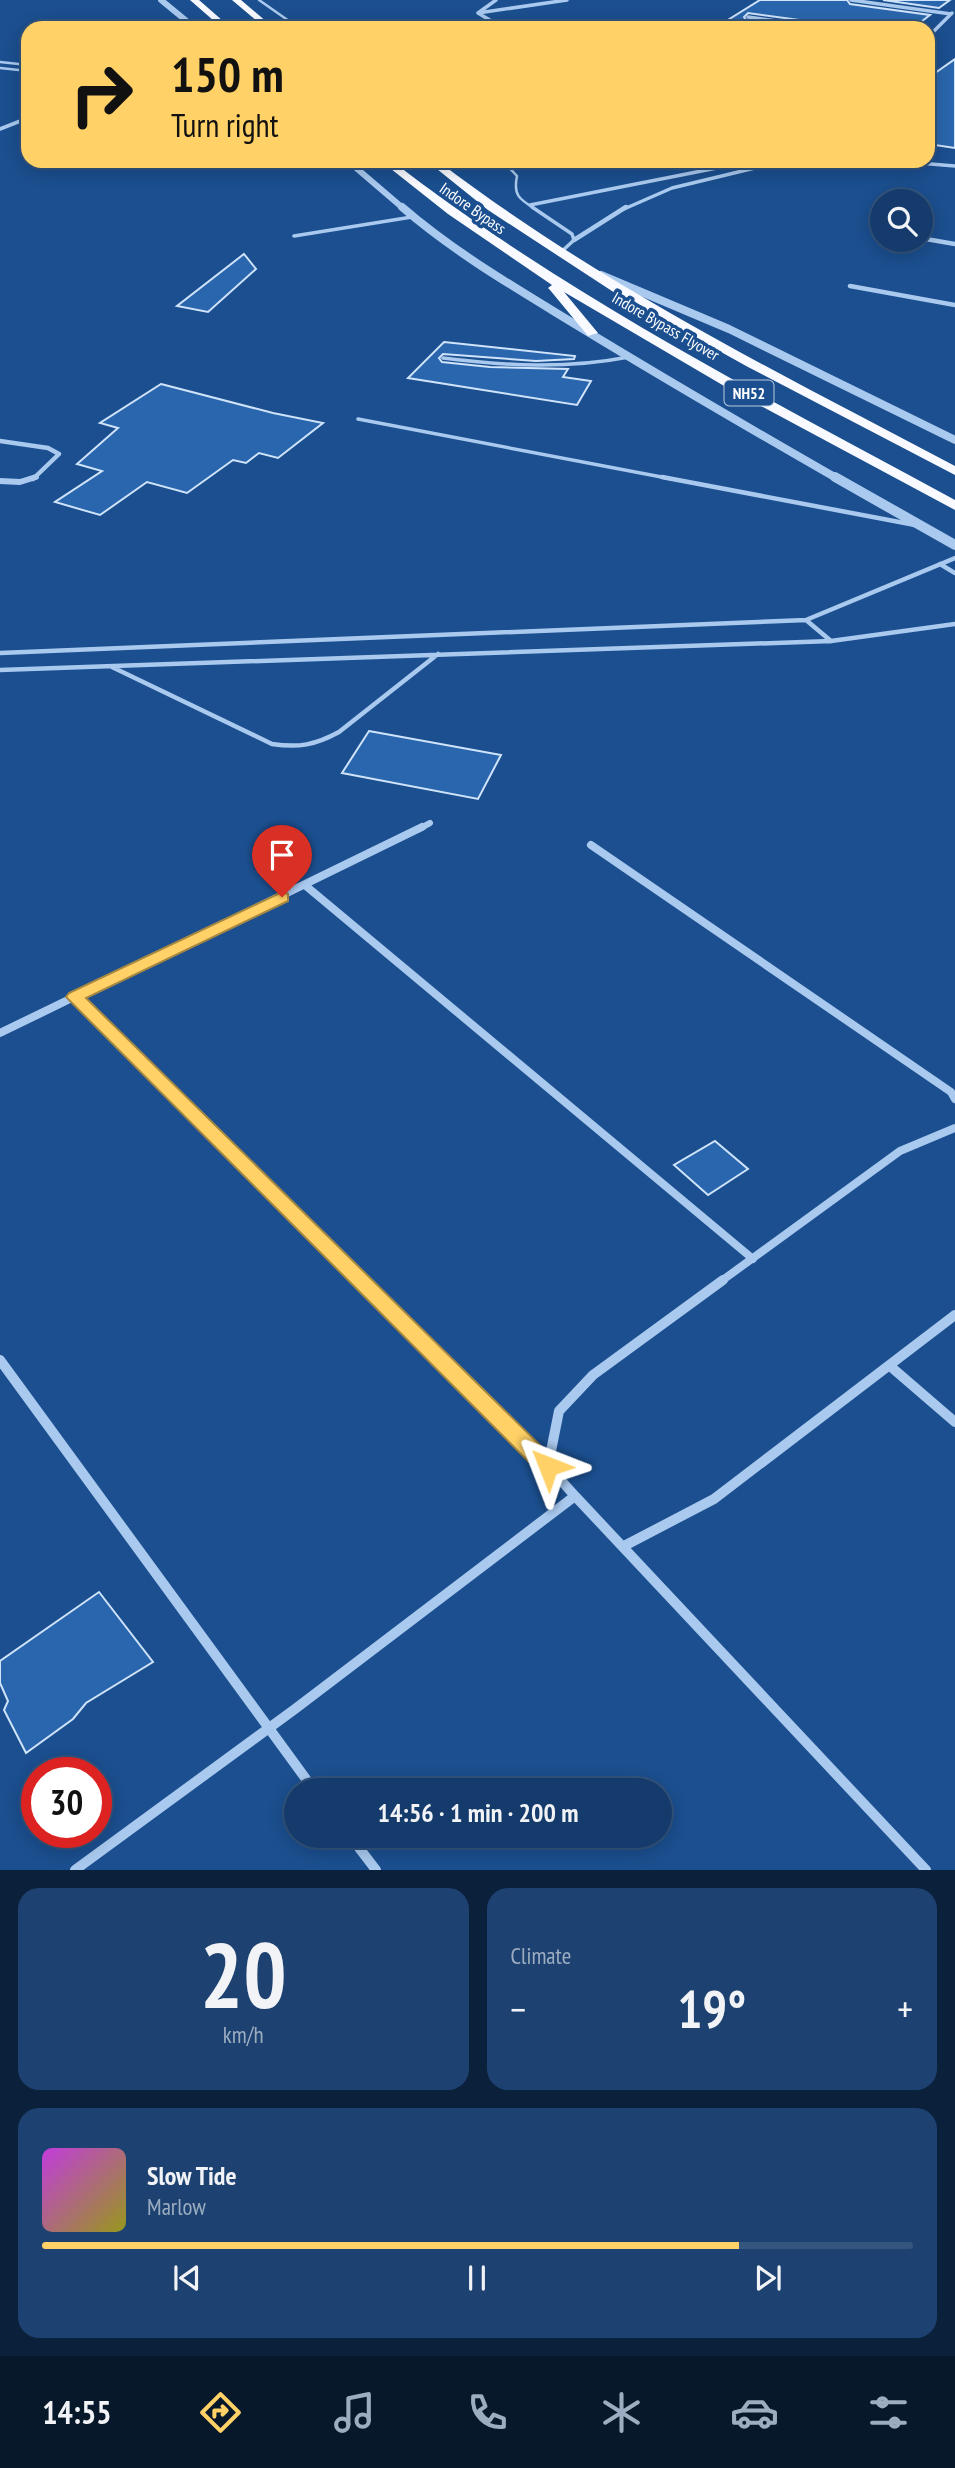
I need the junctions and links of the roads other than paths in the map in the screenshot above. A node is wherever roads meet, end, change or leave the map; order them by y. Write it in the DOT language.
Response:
graph roads {
  1 [pos="161,0"];
  2 [pos="194,0"];
  3 [pos="236,0"];
  4 [pos="259,0"];
  5 [pos="496,0"];
  6 [pos="567,0"];
  7 [pos="851,0"];
  8 [pos="478,13"];
  9 [pos="953,13"];
  10 [pos="748,17"];
  11 [pos="186,21"];
  12 [pos="219,21"];
  13 [pos="262,21"];
  14 [pos="289,21"];
  15 [pos="491,21"];
  16 [pos="777,21"];
  17 [pos="935,30"];
  18 [pos="0,62"];
  19 [pos="21,64"];
  20 [pos="0,68"];
  21 [pos="21,70"];
  22 [pos="21,122"];
  23 [pos="0,129"];
  24 [pos="935,164"];
  25 [pos="955,166"];
  26 [pos="356,168"];
  27 [pos="395,168"];
  28 [pos="441,168"];
  29 [pos="510,168"];
  30 [pos="717,168"];
  31 [pos="755,168"];
  32 [pos="530,205"];
  33 [pos="412,217"];
  34 [pos="294,236"];
  35 [pos="574,240"];
  36 [pos="933,240"];
  37 [pos="955,244"];
  38 [pos="558,255"];
  39 [pos="577,267"];
  40 [pos="545,276"];
  41 [pos="850,286"];
  42 [pos="955,305"];
  43 [pos="592,334"];
  44 [pos="629,357"];
  45 [pos="443,358"];
  46 [pos="358,419"];
  47 [pos="955,440"];
  48 [pos="0,441"];
  49 [pos="955,471"];
  50 [pos="0,481"];
  51 [pos="955,506"];
  52 [pos="921,527"];
  53 [pos="955,545"];
  54 [pos="955,558"];
  55 [pos="940,564"];
  56 [pos="955,573"];
  57 [pos="806,620"];
  58 [pos="955,624"];
  59 [pos="831,641"];
  60 [pos="0,653"];
  61 [pos="438,654"];
  62 [pos="109,666"];
  63 [pos="0,670"];
  64 [pos="430,823"];
  65 [pos="591,845"];
  66 [pos="306,886"];
  67 [pos="74,997"];
  68 [pos="0,1032"];
  69 [pos="955,1099"];
  70 [pos="955,1128"];
  71 [pos="753,1259"];
  72 [pos="955,1315"];
  73 [pos="0,1360"];
  74 [pos="890,1366"];
  75 [pos="955,1422"];
  76 [pos="548,1466"];
  77 [pos="575,1496"];
  78 [pos="624,1546"];
  79 [pos="267,1728"];
  80 [pos="305,1778"];
  81 [pos="359,1848"];
  82 [pos="75,1870"];
  83 [pos="376,1870"];
  84 [pos="926,1870"];
  1 -- 11 [label="street"];
  2 -- 12 [label="highway"];
  3 -- 13 [label="highway"];
  4 -- 14 [label="lane"];
  5 -- 8 [label="street"];
  6 -- 8 [label="street"];
  7 -- 9 [label="street"];
  8 -- 15 [label="street"];
  9 -- 17 [label="street"];
  10 -- 16 [label="street"];
  18 -- 19 [label="lane"];
  20 -- 21 [label="lane"];
  22 -- 23 [label="street"];
  24 -- 25 [label="street"];
  26 -- 33 [label="street"];
  27 -- 40 [label="highway, Indore Bypass / NH52"];
  28 -- 38 [label="highway, Indore Bypass / NH52"];
  29 -- 32 [label="lane"];
  30 -- 32 [label="street"];
  31 -- 35 [label="street"];
  32 -- 35 [label="lane"];
  33 -- 34 [label="lane"];
  33 -- 43 [label="street"];
  35 -- 38 [label="lane"];
  36 -- 37 [label="street"];
  38 -- 39 [label="highway, Indore Bypass / NH52"];
  39 -- 47 [label="street"];
  39 -- 49 [label="highway, Indore Bypass Flyover / NH52"];
  40 -- 43 [label="highway"];
  40 -- 51 [label="highway, Indore Bypass Flyover / NH52"];
  41 -- 42 [label="street"];
  43 -- 44 [label="street"];
  44 -- 45 [label="lane"];
  44 -- 52 [label="street"];
  46 -- 52 [label="lane"];
  48 -- 50 [label="street"];
  52 -- 53 [label="street"];
  54 -- 55 [label="lane"];
  55 -- 56 [label="lane"];
  55 -- 57 [label="lane"];
  57 -- 59 [label="lane"];
  57 -- 60 [label="lane"];
  58 -- 59 [label="lane"];
  59 -- 61 [label="lane"];
  61 -- 62 [label="lane"];
  61 -- 62 [label="lane"];
  62 -- 63 [label="lane"];
  64 -- 66 [label="street"];
  65 -- 69 [label="street"];
  66 -- 67 [label="street"];
  66 -- 71 [label="street"];
  67 -- 68 [label="street"];
  67 -- 76 [label="street"];
  70 -- 71 [label="street"];
  71 -- 76 [label="street"];
  72 -- 74 [label="street"];
  73 -- 79 [label="street"];
  74 -- 75 [label="street"];
  74 -- 78 [label="street"];
  76 -- 77 [label="street"];
  77 -- 78 [label="street"];
  77 -- 79 [label="street"];
  78 -- 84 [label="street"];
  79 -- 80 [label="street"];
  79 -- 82 [label="street"];
  81 -- 83 [label="street"];
}
